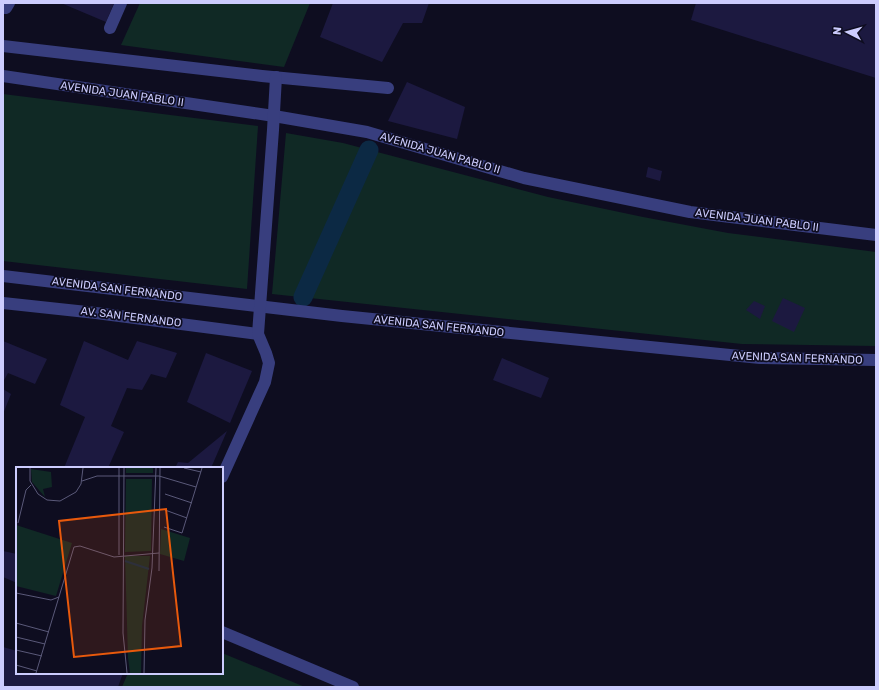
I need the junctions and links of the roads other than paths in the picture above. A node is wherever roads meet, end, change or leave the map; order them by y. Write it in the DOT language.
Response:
graph roads {
  1 [pos="121,3"];
  2 [pos="110,28"];
  3 [pos="3,46"];
  4 [pos="3,76"];
  5 [pos="276,78"];
  6 [pos="388,88"];
  7 [pos="274,116"];
  8 [pos="876,235"];
  9 [pos="3,276"];
  10 [pos="3,303"];
  11 [pos="261,306"];
  12 [pos="258,334"];
  13 [pos="876,360"];
  14 [pos="223,475"];
  15 [pos="223,632"];
  16 [pos="353,687"];
  1 -- 2 [label="street"];
  3 -- 5 [label="street"];
  4 -- 7 [label="street, AVENIDA JUAN PABLO II"];
  5 -- 6 [label="street"];
  5 -- 7 [label="street"];
  7 -- 8 [label="street, AVENIDA JUAN PABLO II"];
  7 -- 11 [label="street"];
  9 -- 11 [label="street, AVENIDA SAN FERNANDO"];
  10 -- 12 [label="street, AV. SAN FERNANDO"];
  11 -- 12 [label="street"];
  11 -- 13 [label="street, AVENIDA SAN FERNANDO"];
  12 -- 14 [label="street"];
  15 -- 16 [label="street"];
}
